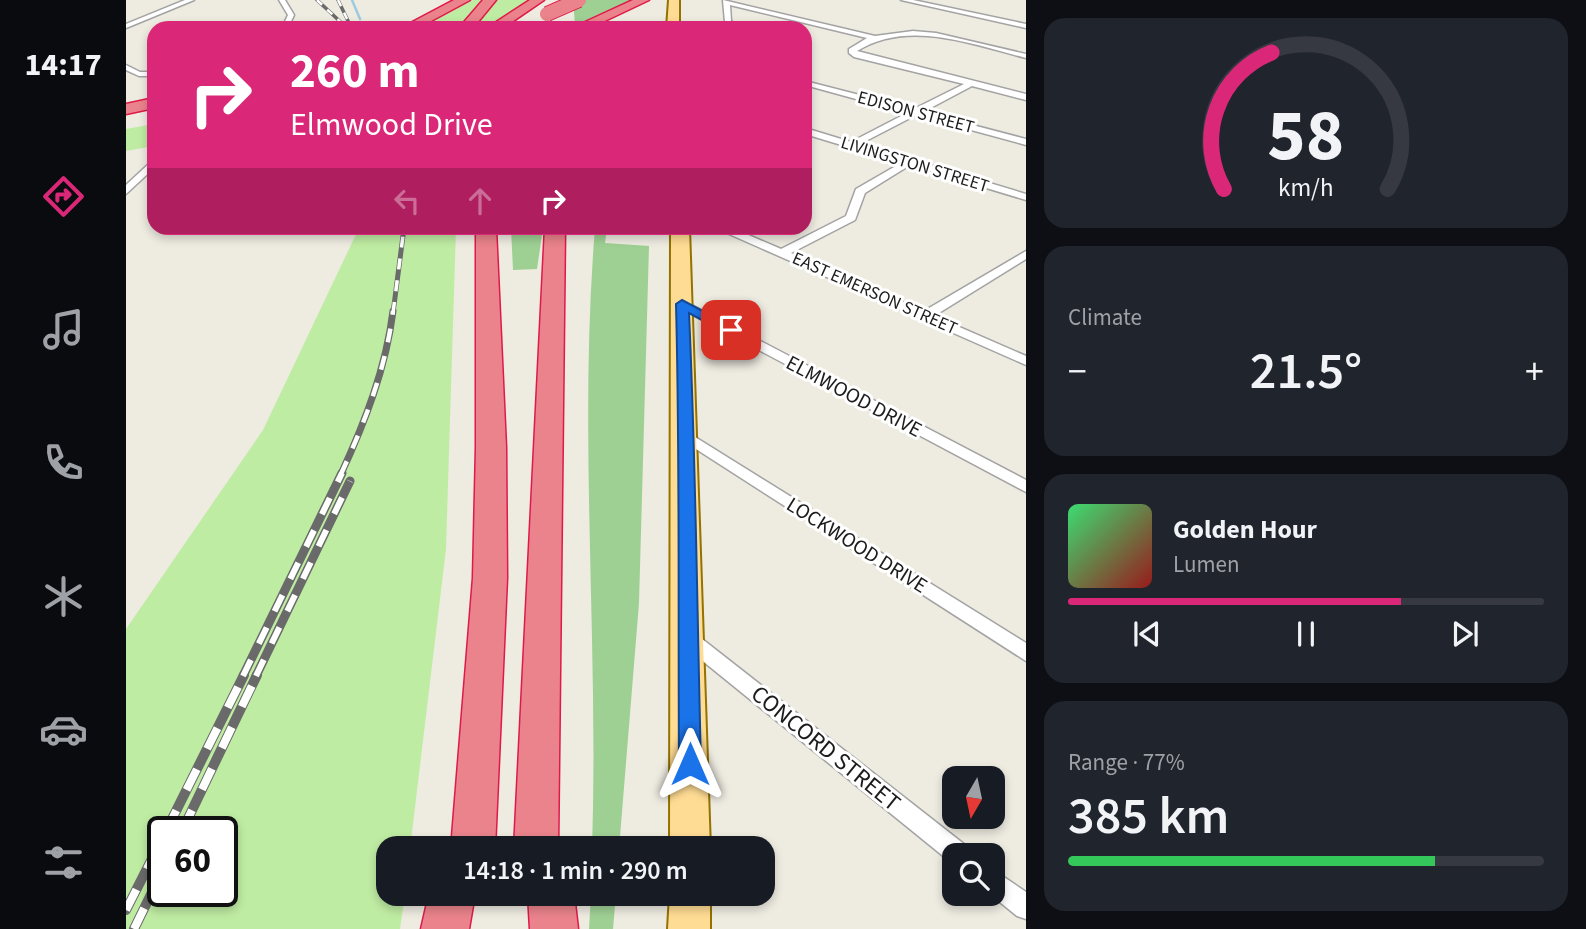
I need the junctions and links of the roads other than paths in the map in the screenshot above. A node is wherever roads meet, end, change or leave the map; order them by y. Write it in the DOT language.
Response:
graph roads {
  1 [pos="191,0"];
  2 [pos="282,0"];
  3 [pos="453,0"];
  4 [pos="464,0"];
  5 [pos="490,0"];
  6 [pos="538,0"];
  7 [pos="566,0"];
  8 [pos="579,0"];
  9 [pos="674,0"];
  10 [pos="904,0"];
  11 [pos="726,1"];
  12 [pos="919,1"];
  13 [pos="648,3"];
  14 [pos="823,16"];
  15 [pos="288,21"];
  16 [pos="421,21"];
  17 [pos="424,21"];
  18 [pos="472,21"];
  19 [pos="506,21"];
  20 [pos="532,21"];
  21 [pos="569,21"];
  22 [pos="590,21"];
  23 [pos="622,21"];
  24 [pos="673,21"];
  25 [pos="728,21"];
  26 [pos="807,21"];
  27 [pos="812,22"];
  28 [pos="126,26"];
  29 [pos="1026,26"];
  30 [pos="878,39"];
  31 [pos="1026,56"];
  32 [pos="126,67"];
  33 [pos="147,74"];
  34 [pos="972,83"];
  35 [pos="812,85"];
  36 [pos="1026,97"];
  37 [pos="147,104"];
  38 [pos="126,108"];
  39 [pos="915,112"];
  40 [pos="147,119"];
  41 [pos="126,123"];
  42 [pos="812,133"];
  43 [pos="1026,142"];
  44 [pos="852,145"];
  45 [pos="907,163"];
  46 [pos="147,169"];
  47 [pos="126,191"];
  48 [pos="1026,197"];
  49 [pos="476,235"];
  50 [pos="486,235"];
  51 [pos="555,235"];
  52 [pos="569,235"];
  53 [pos="680,235"];
  54 [pos="742,235"];
  55 [pos="784,252"];
  56 [pos="1026,254"];
  57 [pos="682,304"];
  58 [pos="486,311"];
  59 [pos="925,316"];
  60 [pos="1026,361"];
  61 [pos="551,401"];
  62 [pos="687,437"];
  63 [pos="1026,487"];
  64 [pos="690,640"];
  65 [pos="1026,653"];
  66 [pos="539,755"];
  67 [pos="481,759"];
  68 [pos="465,836"];
  69 [pos="474,836"];
  70 [pos="536,836"];
  71 [pos="547,836"];
  72 [pos="690,836"];
  73 [pos="945,843"];
  74 [pos="1005,890"];
  75 [pos="449,906"];
  76 [pos="468,906"];
  77 [pos="533,906"];
  78 [pos="552,906"];
  79 [pos="690,906"];
  80 [pos="1026,907"];
  81 [pos="444,929"];
  82 [pos="466,929"];
  83 [pos="532,929"];
  84 [pos="554,929"];
  85 [pos="690,929"];
  1 -- 28 [label="street"];
  2 -- 15 [label="street"];
  3 -- 16 [label="highway"];
  4 -- 17 [label="highway"];
  5 -- 18 [label="highway"];
  6 -- 19 [label="highway"];
  7 -- 21 [label="highway"];
  8 -- 20 [label="highway, bridge"];
  9 -- 24 [label="main road"];
  10 -- 12 [label="street"];
  11 -- 25 [label="street"];
  11 -- 26 [label="street"];
  12 -- 29 [label="street"];
  13 -- 22 [label="highway"];
  13 -- 23 [label="highway"];
  14 -- 26 [label="street"];
  27 -- 30 [label="street"];
  30 -- 31 [label="street"];
  30 -- 34 [label="street"];
  32 -- 33 [label="street"];
  34 -- 36 [label="street"];
  34 -- 39 [label="street"];
  35 -- 39 [label="street, EDISON STREET"];
  37 -- 38 [label="highway"];
  39 -- 43 [label="street, EDISON STREET"];
  39 -- 44 [label="street"];
  40 -- 41 [label="highway"];
  42 -- 44 [label="street, LIVINGSTON STREET"];
  44 -- 45 [label="street, LIVINGSTON STREET"];
  45 -- 48 [label="street, LIVINGSTON STREET"];
  45 -- 55 [label="street"];
  46 -- 47 [label="street"];
  49 -- 58 [label="highway"];
  50 -- 58 [label="highway"];
  51 -- 61 [label="highway"];
  52 -- 61 [label="highway"];
  53 -- 57 [label="main road"];
  54 -- 55 [label="street, EAST EMERSON STREET"];
  55 -- 59 [label="street, EAST EMERSON STREET"];
  56 -- 59 [label="street"];
  57 -- 62 [label="main road"];
  57 -- 63 [label="street, ELMWOOD DRIVE"];
  58 -- 67 [label="highway"];
  59 -- 60 [label="street, EAST EMERSON STREET"];
  61 -- 66 [label="highway"];
  62 -- 64 [label="main road"];
  62 -- 65 [label="street, LOCKWOOD DRIVE"];
  64 -- 72 [label="main road"];
  64 -- 73 [label="street, CONCORD STREET"];
  66 -- 70 [label="highway"];
  66 -- 71 [label="highway"];
  67 -- 68 [label="highway"];
  67 -- 69 [label="highway"];
  74 -- 80 [label="street"];
  75 -- 81 [label="highway"];
  76 -- 82 [label="highway"];
  77 -- 83 [label="highway"];
  78 -- 84 [label="highway"];
  79 -- 85 [label="main road"];
}
